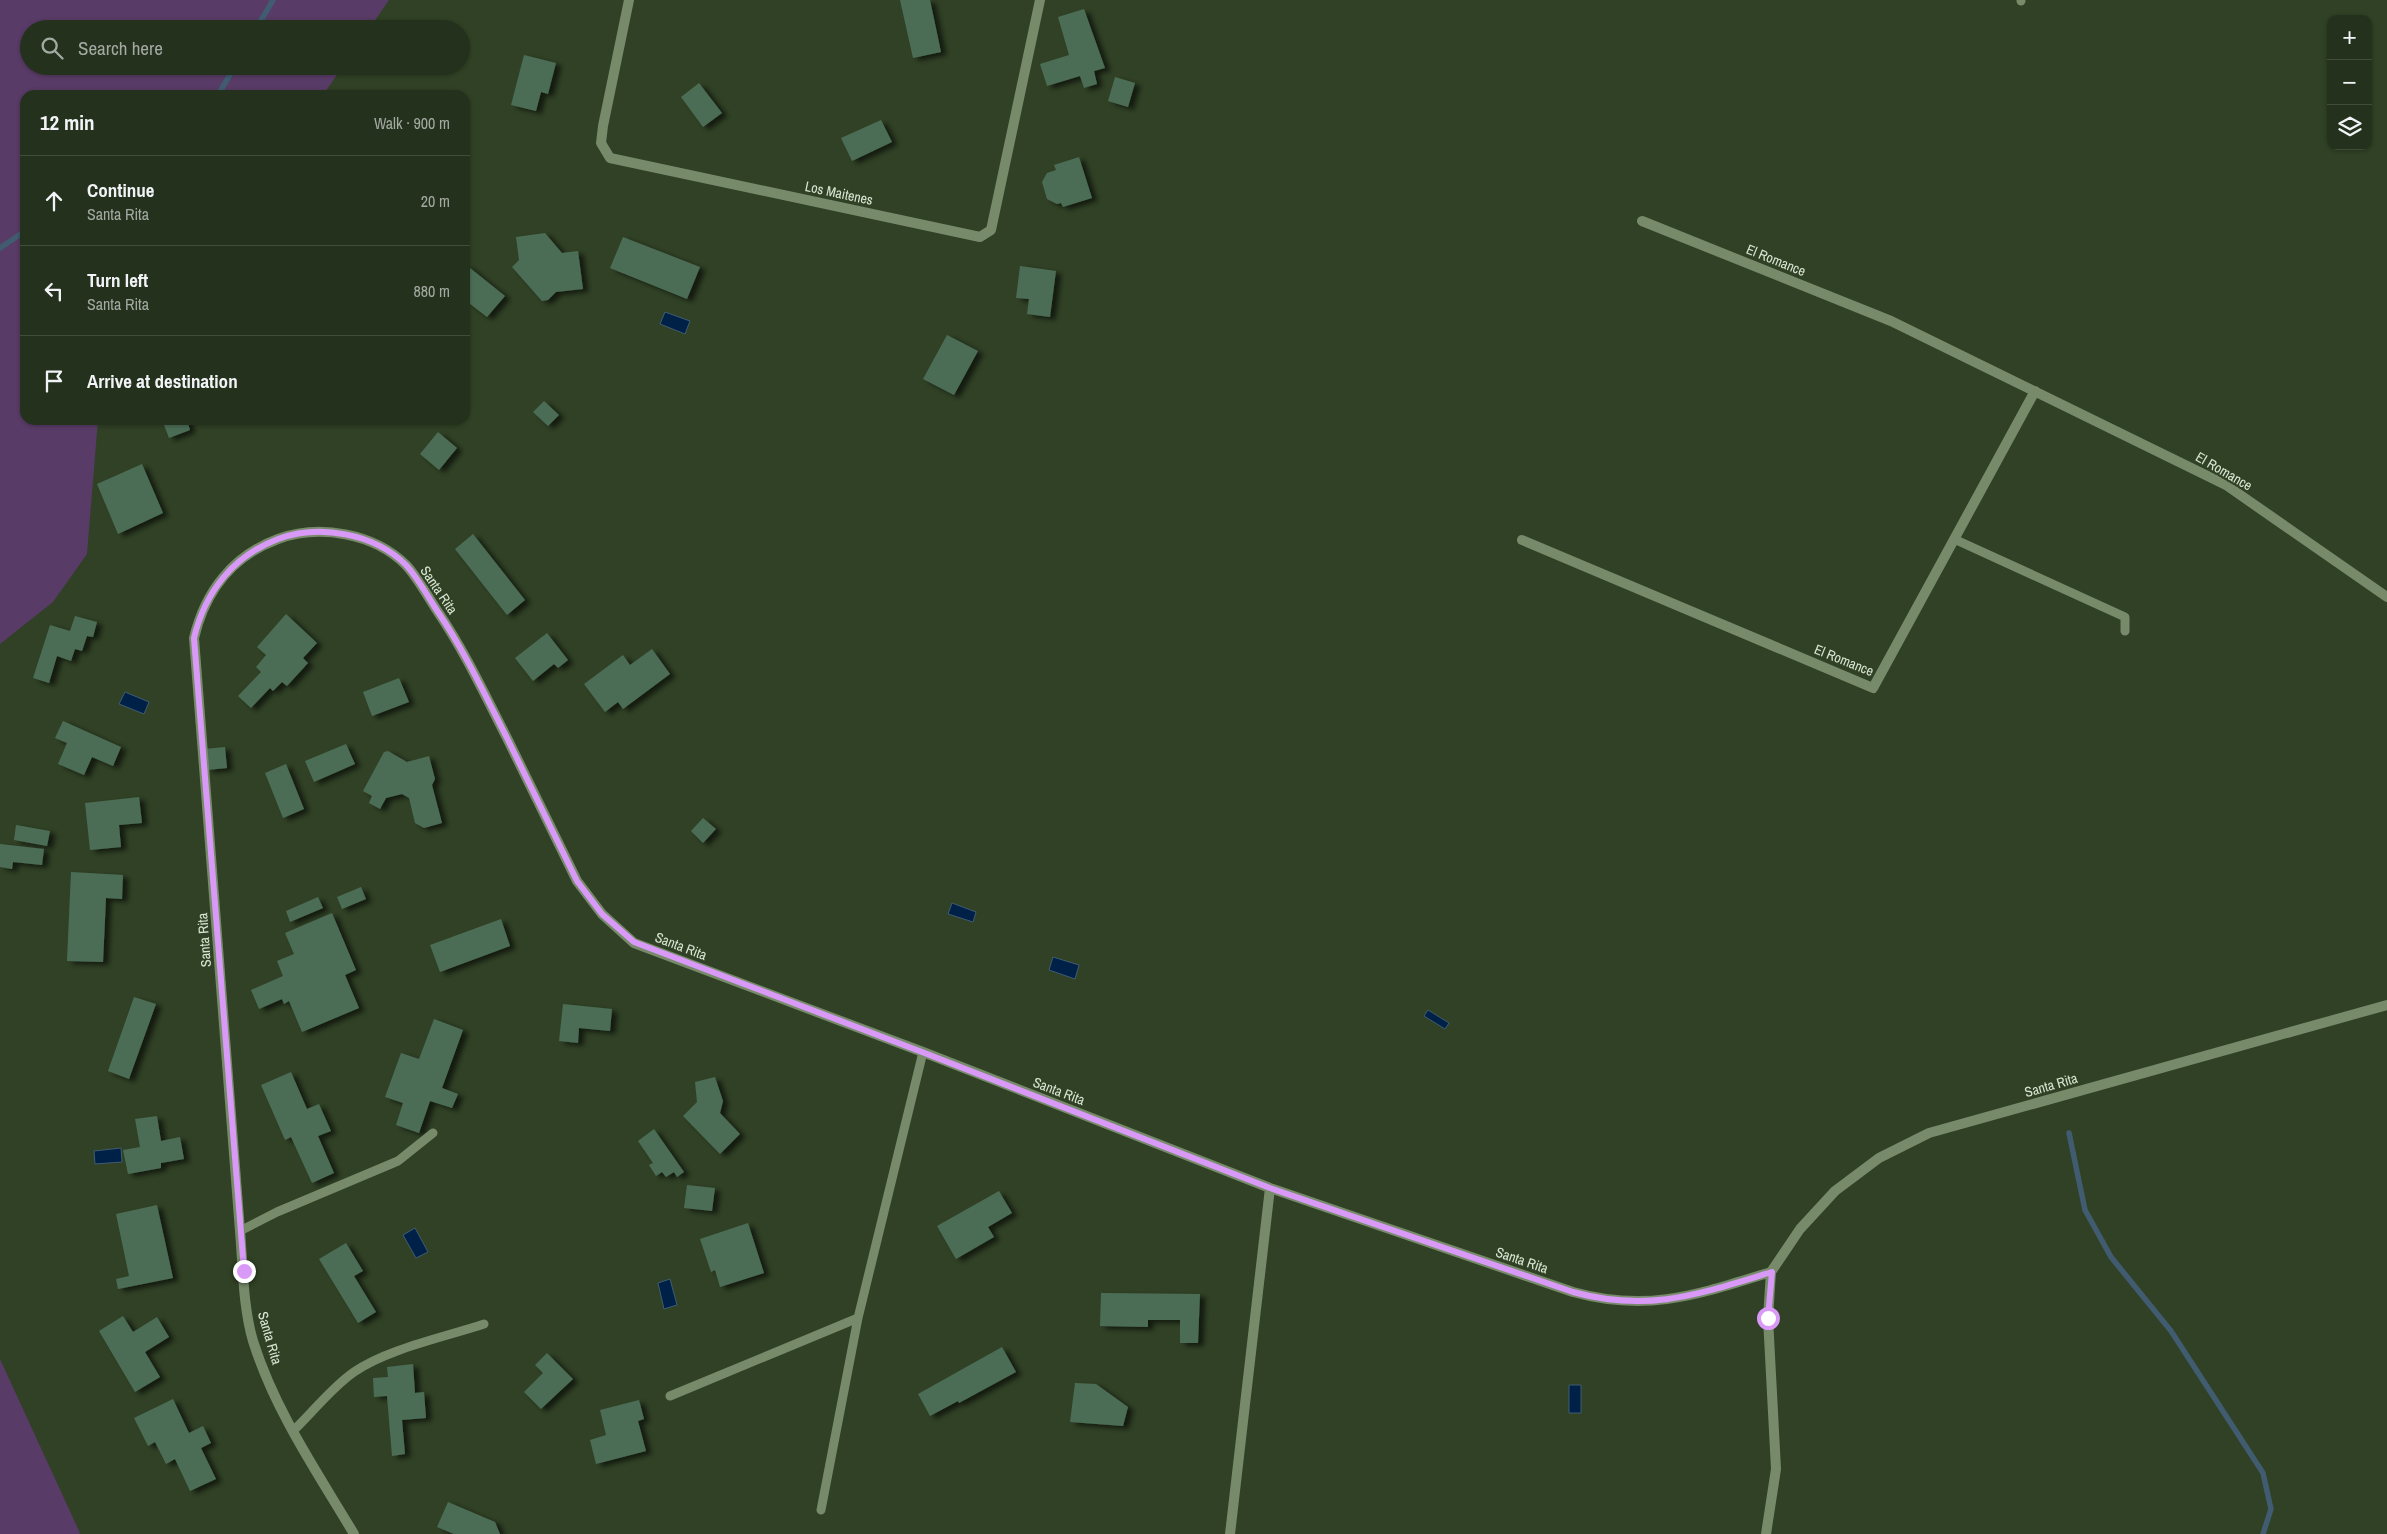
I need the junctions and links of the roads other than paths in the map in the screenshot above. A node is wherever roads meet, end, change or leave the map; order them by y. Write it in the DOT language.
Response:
graph roads {
  1 [pos="629,0"];
  2 [pos="1040,0"];
  3 [pos="1642,221"];
  4 [pos="2034,391"];
  5 [pos="1954,539"];
  6 [pos="1522,540"];
  7 [pos="2387,597"];
  8 [pos="2125,631"];
  9 [pos="2387,1005"];
  10 [pos="922,1052"];
  11 [pos="433,1133"];
  12 [pos="1270,1188"];
  13 [pos="240,1232"];
  14 [pos="1772,1272"];
  15 [pos="858,1318"];
  16 [pos="484,1324"];
  17 [pos="670,1396"];
  18 [pos="293,1431"];
  19 [pos="821,1510"];
  20 [pos="354,1534"];
  21 [pos="1230,1534"];
  22 [pos="1766,1534"];
  1 -- 2 [label="street, Los Maitenes"];
  3 -- 4 [label="street, El Romance"];
  4 -- 5 [label="street, El Romance"];
  4 -- 7 [label="street, El Romance"];
  5 -- 6 [label="street, El Romance"];
  5 -- 8 [label="lane"];
  9 -- 14 [label="street, Santa Rita"];
  10 -- 12 [label="street, Santa Rita"];
  10 -- 13 [label="street, Santa Rita"];
  10 -- 15 [label="lane"];
  11 -- 13 [label="lane"];
  12 -- 14 [label="street, Santa Rita"];
  12 -- 21 [label="street"];
  13 -- 18 [label="street, Santa Rita"];
  14 -- 22 [label="street, Santa Rita"];
  15 -- 17 [label="lane"];
  15 -- 19 [label="lane"];
  16 -- 18 [label="lane"];
  18 -- 20 [label="street, Santa Rita"];
}
